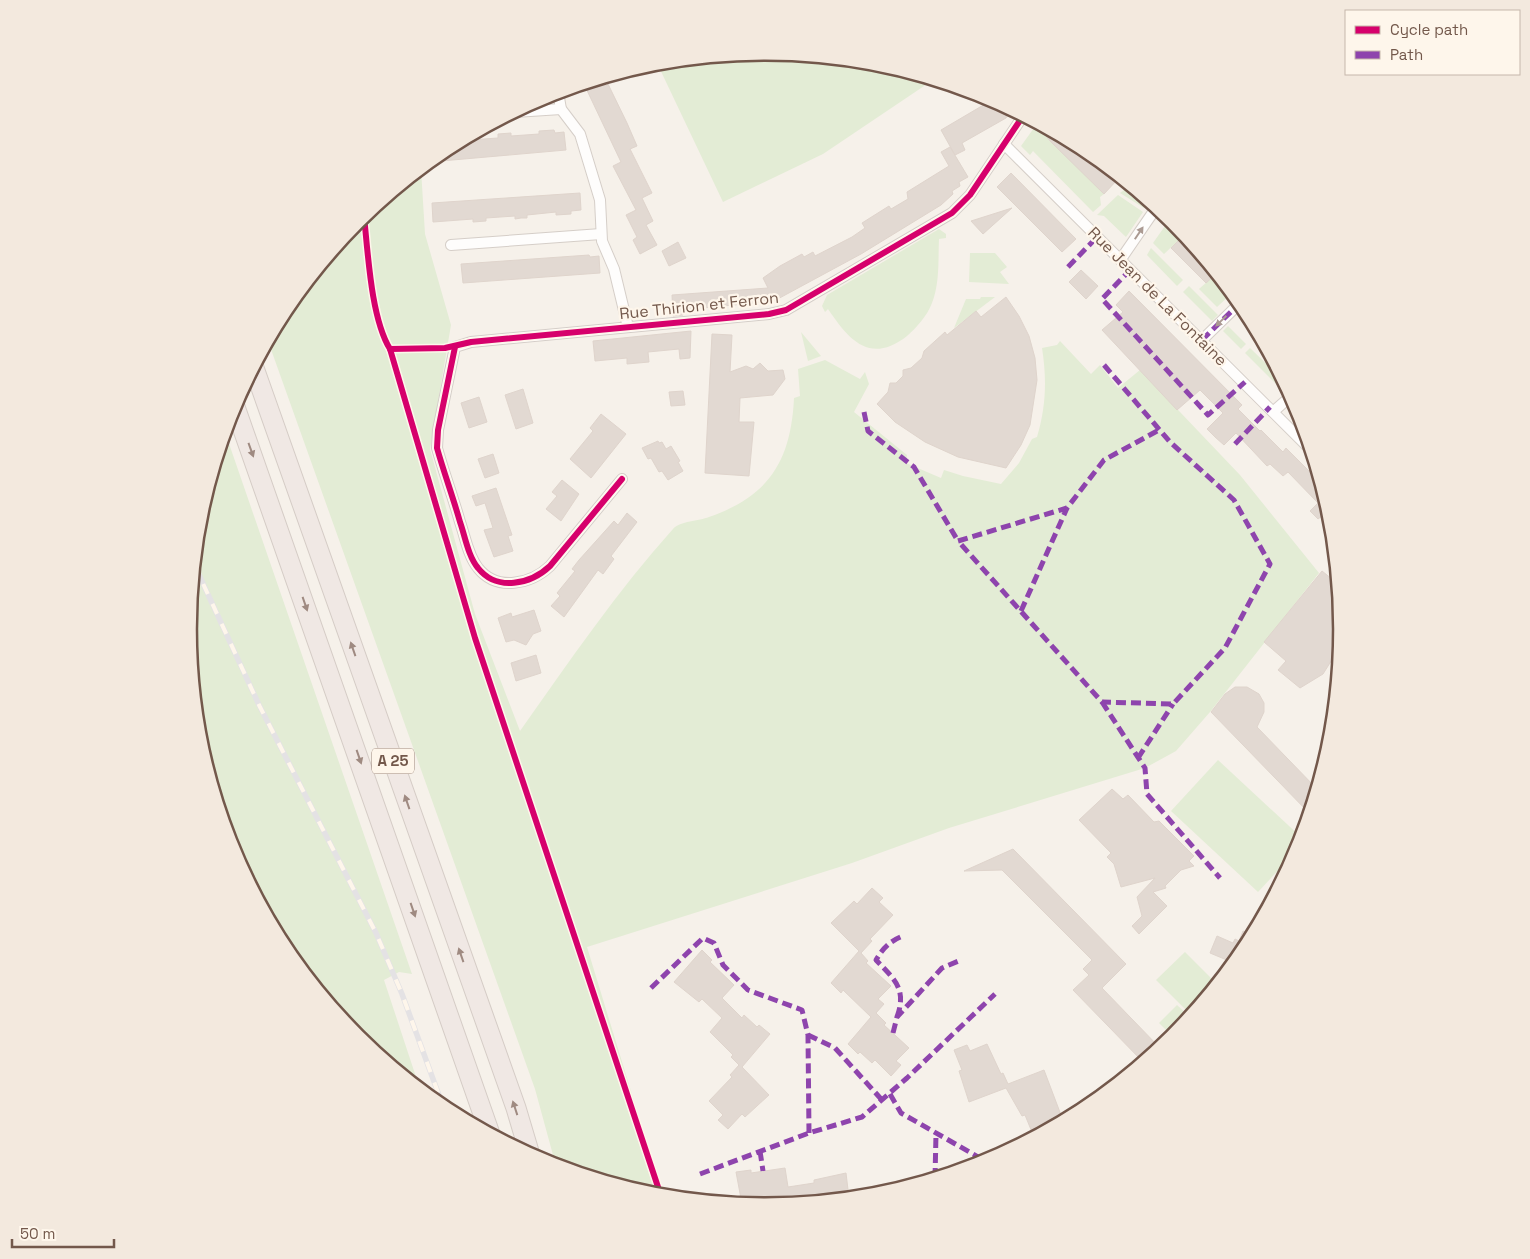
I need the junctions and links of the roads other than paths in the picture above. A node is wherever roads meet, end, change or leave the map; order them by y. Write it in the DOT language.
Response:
graph roads {
  1 [pos="559,100"];
  2 [pos="561,109"];
  3 [pos="535,111"];
  4 [pos="1019,122"];
  5 [pos="1004,144"];
  6 [pos="1152,214"];
  7 [pos="601,234"];
  8 [pos="451,244"];
  9 [pos="1121,259"];
  10 [pos="1234,309"];
  11 [pos="628,327"];
  12 [pos="1202,340"];
  13 [pos="257,375"];
  14 [pos="1285,402"];
  15 [pos="1274,411"];
  16 [pos="238,416"];
  17 [pos="1300,438"];
  18 [pos="622,479"];
  19 [pos="487,1125"];
  20 [pos="527,1145"];
  1 -- 2 [label="street"];
  2 -- 3 [label="street"];
  2 -- 7 [label="street"];
  4 -- 5 [label="street, Rue Thirion et Ferron"];
  5 -- 9 [label="street, Rue Jean de La Fontaine"];
  5 -- 11 [label="street, Rue Thirion et Ferron"];
  9 -- 6 [label="street, one-way"];
  7 -- 8 [label="street"];
  7 -- 11 [label="street"];
  9 -- 12 [label="street, Rue Jean de La Fontaine"];
  10 -- 12 [label="street, one-way"];
  11 -- 18 [label="street, Rue Thirion et Ferron"];
  12 -- 15 [label="street, Rue Jean de La Fontaine"];
  20 -- 13 [label="highway, A 25, one-way"];
  14 -- 15 [label="street"];
  15 -- 17 [label="street, Rue Jean de La Fontaine"];
  16 -- 19 [label="highway, A 25, one-way"];
}
